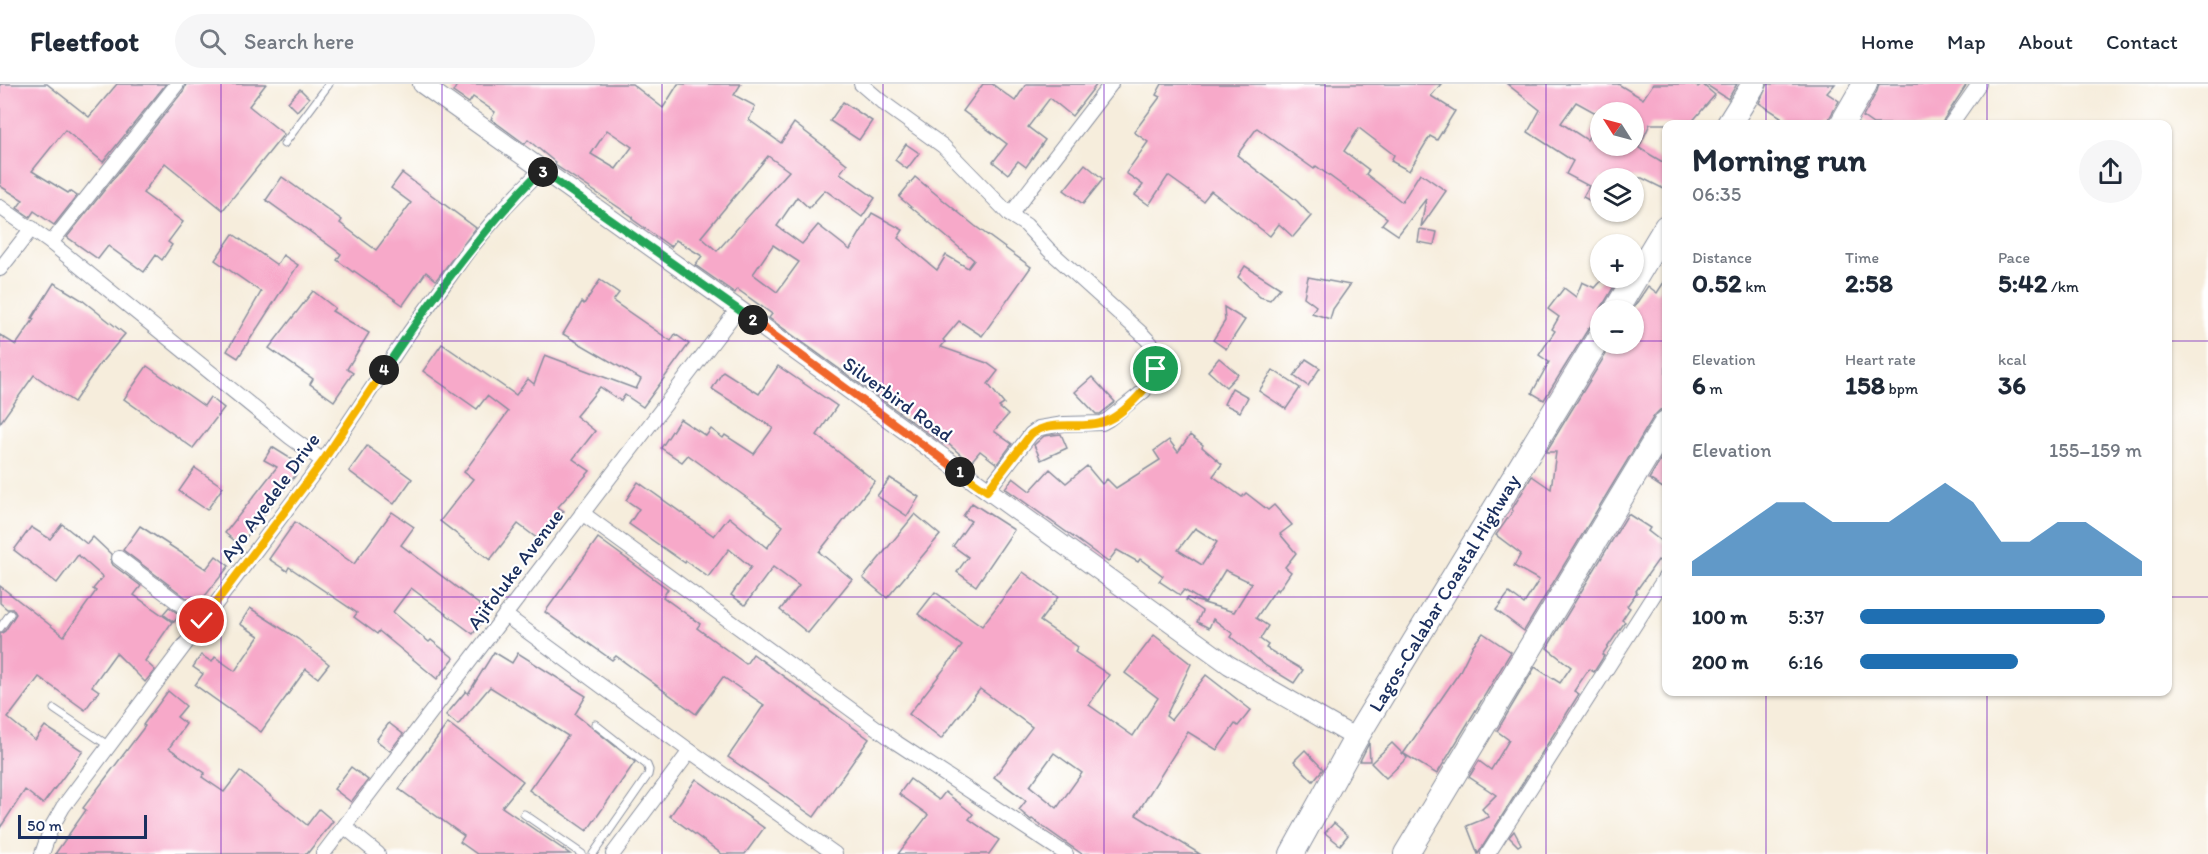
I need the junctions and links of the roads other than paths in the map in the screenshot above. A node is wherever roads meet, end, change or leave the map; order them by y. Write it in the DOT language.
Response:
graph roads {
  1 [pos="177,84"];
  2 [pos="329,84"];
  3 [pos="422,84"];
  4 [pos="861,84"];
  5 [pos="1110,84"];
  6 [pos="1754,84"];
  7 [pos="1865,84"];
  8 [pos="1979,84"];
  9 [pos="1732,120"];
  10 [pos="1844,120"];
  11 [pos="1954,120"];
  12 [pos="284,144"];
  13 [pos="541,170"];
  14 [pos="0,207"];
  15 [pos="1010,215"];
  16 [pos="32,228"];
  17 [pos="1662,234"];
  18 [pos="51,243"];
  19 [pos="0,268"];
  20 [pos="1622,300"];
  21 [pos="738,309"];
  22 [pos="1590,352"];
  23 [pos="1662,430"];
  24 [pos="323,461"];
  25 [pos="987,491"];
  26 [pos="582,513"];
  27 [pos="119,558"];
  28 [pos="1662,582"];
  29 [pos="10,614"];
  30 [pos="505,615"];
  31 [pos="202,621"];
  32 [pos="0,628"];
  33 [pos="54,708"];
  34 [pos="595,724"];
  35 [pos="1356,738"];
  36 [pos="109,746"];
  37 [pos="690,752"];
  38 [pos="524,814"];
  39 [pos="345,827"];
  40 [pos="42,854"];
  41 [pos="323,854"];
  42 [pos="378,854"];
  43 [pos="582,854"];
  44 [pos="592,854"];
  45 [pos="613,854"];
  46 [pos="835,854"];
  47 [pos="1066,854"];
  48 [pos="1292,854"];
  49 [pos="1406,854"];
  50 [pos="1488,854"];
  1 -- 18 [label="street"];
  2 -- 12 [label="lane"];
  3 -- 13 [label="street, Silverbird Road"];
  4 -- 15 [label="street"];
  5 -- 15 [label="street"];
  6 -- 9 [label="highway"];
  7 -- 10 [label="highway"];
  8 -- 11 [label="street"];
  13 -- 21 [label="street, Silverbird Road"];
  13 -- 24 [label="street, Ayo Ayedele Drive"];
  14 -- 16 [label="street"];
  15 -- 25 [label="street"];
  16 -- 18 [label="street"];
  16 -- 19 [label="street"];
  17 -- 20 [label="highway"];
  18 -- 24 [label="street"];
  21 -- 25 [label="street, Silverbird Road"];
  21 -- 26 [label="street, Ajifoluke Avenue"];
  22 -- 35 [label="highway, Lagos-Calabar Coastal Highway"];
  23 -- 49 [label="highway"];
  24 -- 31 [label="street, Ayo Ayedele Drive"];
  25 -- 35 [label="street, Silverbird Road"];
  26 -- 30 [label="street, Ajifoluke Avenue"];
  26 -- 47 [label="street"];
  27 -- 31 [label="street"];
  28 -- 50 [label="street"];
  29 -- 32 [label="lane"];
  30 -- 37 [label="street"];
  30 -- 39 [label="street, Ajifoluke Avenue"];
  31 -- 36 [label="street, Ayo Ayedele Drive"];
  33 -- 36 [label="lane"];
  34 -- 44 [label="lane"];
  35 -- 48 [label="highway, Lagos-Calabar Coastal Highway"];
  36 -- 40 [label="street, Ayo Ayedele Drive"];
  37 -- 45 [label="street"];
  37 -- 46 [label="street"];
  38 -- 43 [label="lane"];
  39 -- 41 [label="street, Ajifoluke Avenue"];
  39 -- 42 [label="street"];
}
